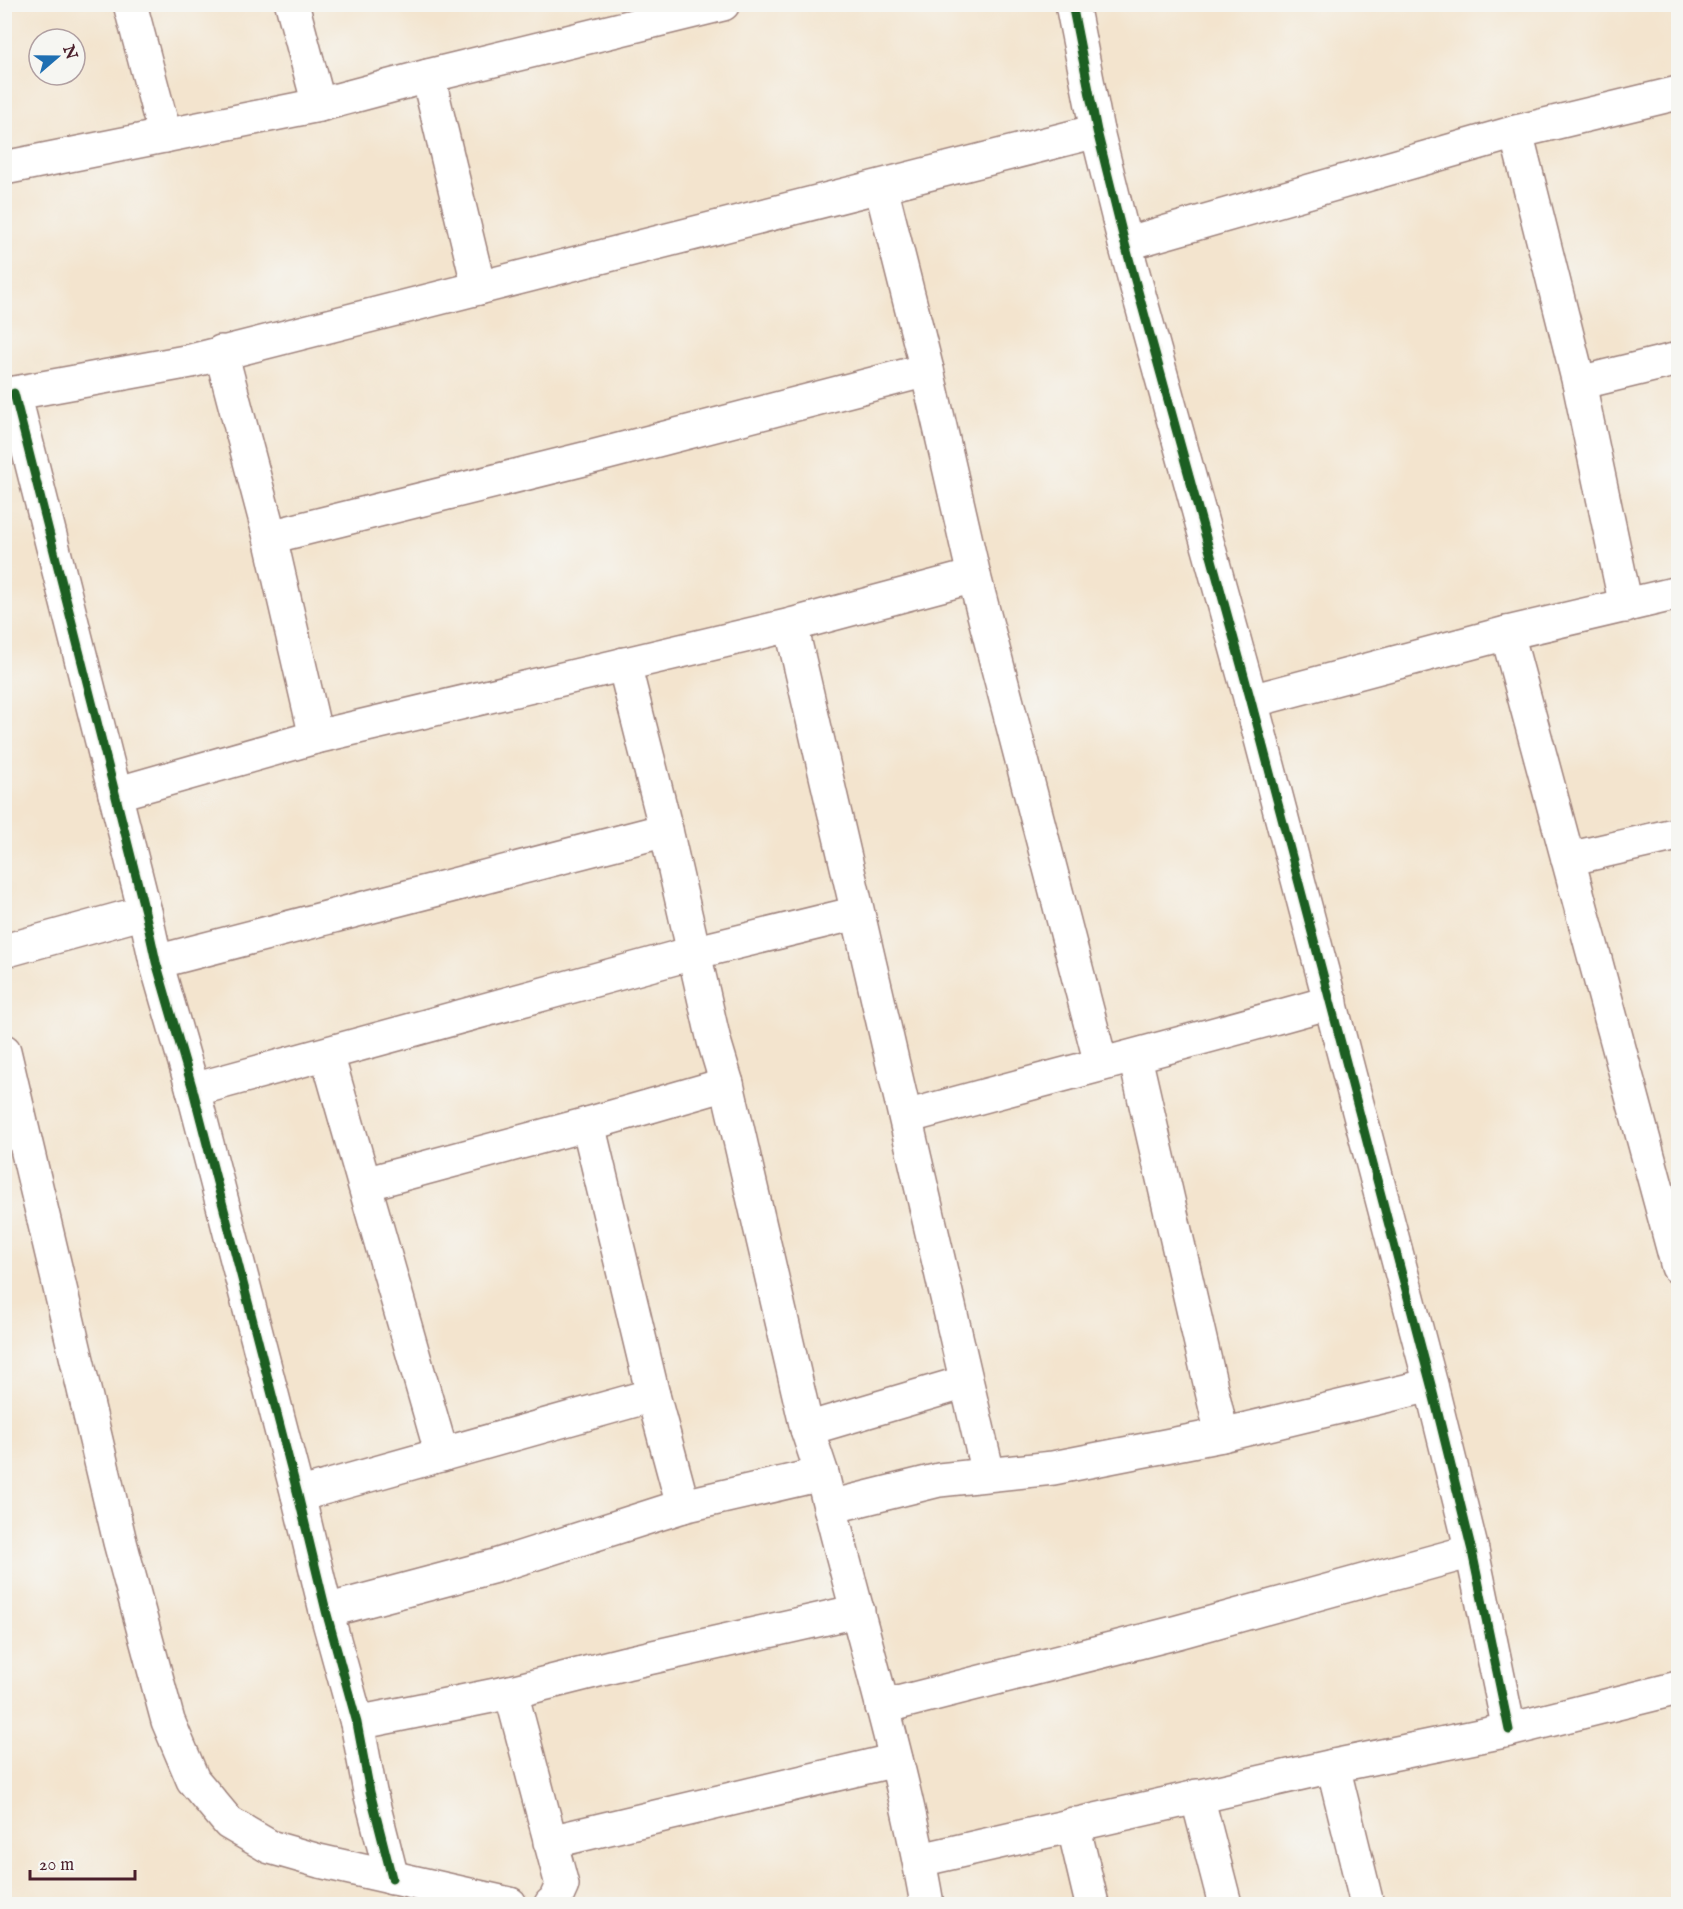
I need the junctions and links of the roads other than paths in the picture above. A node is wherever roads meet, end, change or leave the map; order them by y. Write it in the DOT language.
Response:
graph roads {
  1 [pos="130,4"];
  2 [pos="292,4"];
  3 [pos="723,4"];
  4 [pos="1072,4"];
  5 [pos="623,16"];
  6 [pos="428,76"];
  7 [pos="1678,93"];
  8 [pos="319,105"];
  9 [pos="1097,131"];
  10 [pos="1516,132"];
  11 [pos="165,136"];
  12 [pos="4,168"];
  13 [pos="881,187"];
  14 [pos="1125,244"];
  15 [pos="479,288"];
  16 [pos="221,352"];
  17 [pos="1678,359"];
  18 [pos="927,370"];
  19 [pos="1579,383"];
  20 [pos="9,394"];
  21 [pos="270,537"];
  22 [pos="974,576"];
  23 [pos="1678,593"];
  24 [pos="1626,606"];
  25 [pos="791,626"];
  26 [pos="1507,633"];
  27 [pos="624,664"];
  28 [pos="1251,701"];
  29 [pos="316,736"];
  30 [pos="115,794"];
  31 [pos="666,830"];
  32 [pos="1678,834"];
  33 [pos="1568,859"];
  34 [pos="145,912"];
  35 [pos="857,913"];
  36 [pos="4,951"];
  37 [pos="693,953"];
  38 [pos="156,962"];
  39 [pos="1331,1002"];
  40 [pos="4,1051"];
  41 [pos="327,1054"];
  42 [pos="1136,1057"];
  43 [pos="1101,1064"];
  44 [pos="728,1084"];
  45 [pos="193,1090"];
  46 [pos="906,1117"];
  47 [pos="588,1124"];
  48 [pos="365,1184"];
  49 [pos="1678,1268"];
  50 [pos="966,1382"];
  51 [pos="1431,1385"];
  52 [pos="653,1395"];
  53 [pos="807,1429"];
  54 [pos="1222,1435"];
  55 [pos="442,1455"];
  56 [pos="822,1474"];
  57 [pos="988,1474"];
  58 [pos="298,1495"];
  59 [pos="683,1506"];
  60 [pos="830,1507"];
  61 [pos="1472,1551"];
  62 [pos="326,1611"];
  63 [pos="858,1611"];
  64 [pos="1678,1688"];
  65 [pos="511,1692"];
  66 [pos="882,1707"];
  67 [pos="357,1723"];
  68 [pos="1509,1730"];
  69 [pos="896,1760"];
  70 [pos="1333,1766"];
  71 [pos="1197,1796"];
  72 [pos="1073,1824"];
  73 [pos="550,1842"];
  74 [pos="920,1860"];
  75 [pos="392,1878"];
  76 [pos="510,1905"];
  77 [pos="551,1905"];
  78 [pos="927,1905"];
  79 [pos="1092,1905"];
  80 [pos="1225,1905"];
  81 [pos="1367,1905"];
  1 -- 11 [label="street"];
  2 -- 8 [label="street"];
  3 -- 5 [label="street"];
  4 -- 9 [label="street"];
  5 -- 6 [label="street"];
  6 -- 8 [label="street"];
  6 -- 15 [label="street"];
  7 -- 10 [label="street"];
  8 -- 11 [label="street"];
  9 -- 13 [label="street"];
  9 -- 14 [label="street"];
  10 -- 14 [label="street"];
  10 -- 19 [label="street"];
  11 -- 12 [label="street"];
  13 -- 15 [label="street"];
  13 -- 18 [label="street"];
  14 -- 28 [label="street"];
  15 -- 16 [label="street"];
  16 -- 20 [label="street"];
  16 -- 21 [label="street"];
  17 -- 19 [label="street"];
  18 -- 21 [label="street"];
  18 -- 22 [label="street"];
  19 -- 24 [label="street"];
  20 -- 30 [label="street"];
  21 -- 29 [label="street"];
  22 -- 25 [label="street"];
  22 -- 43 [label="street"];
  23 -- 24 [label="street"];
  24 -- 26 [label="street"];
  25 -- 27 [label="street"];
  25 -- 35 [label="street"];
  26 -- 28 [label="street"];
  26 -- 33 [label="street"];
  27 -- 29 [label="street"];
  27 -- 31 [label="street"];
  28 -- 39 [label="street"];
  29 -- 30 [label="street"];
  30 -- 34 [label="street"];
  31 -- 37 [label="street"];
  31 -- 38 [label="street"];
  32 -- 33 [label="street"];
  33 -- 49 [label="street"];
  34 -- 36 [label="street"];
  34 -- 38 [label="street"];
  35 -- 37 [label="street"];
  35 -- 46 [label="street"];
  37 -- 41 [label="street"];
  37 -- 44 [label="street"];
  38 -- 45 [label="street"];
  39 -- 42 [label="street"];
  39 -- 51 [label="street"];
  40 -- 75 [label="street"];
  41 -- 45 [label="street"];
  41 -- 48 [label="street"];
  42 -- 43 [label="street"];
  42 -- 54 [label="street"];
  43 -- 46 [label="street"];
  44 -- 47 [label="street"];
  44 -- 53 [label="street"];
  45 -- 58 [label="street"];
  46 -- 50 [label="street"];
  47 -- 48 [label="street"];
  47 -- 52 [label="street"];
  48 -- 55 [label="street"];
  50 -- 53 [label="street"];
  50 -- 57 [label="street"];
  51 -- 54 [label="street"];
  51 -- 61 [label="street"];
  52 -- 55 [label="street"];
  52 -- 59 [label="street"];
  53 -- 56 [label="street"];
  54 -- 57 [label="street"];
  55 -- 58 [label="street"];
  56 -- 59 [label="street"];
  56 -- 60 [label="street"];
  57 -- 60 [label="street"];
  58 -- 62 [label="street"];
  59 -- 62 [label="street"];
  60 -- 63 [label="street"];
  61 -- 66 [label="street"];
  61 -- 68 [label="street"];
  62 -- 67 [label="street"];
  63 -- 65 [label="street"];
  63 -- 66 [label="street"];
  64 -- 68 [label="street"];
  65 -- 67 [label="street"];
  65 -- 73 [label="street"];
  66 -- 69 [label="street"];
  67 -- 75 [label="street"];
  68 -- 70 [label="street"];
  69 -- 73 [label="street"];
  69 -- 74 [label="street"];
  70 -- 71 [label="street"];
  70 -- 81 [label="street"];
  71 -- 72 [label="street"];
  71 -- 80 [label="street"];
  72 -- 74 [label="street"];
  72 -- 79 [label="street"];
  73 -- 77 [label="street"];
  74 -- 78 [label="street"];
  75 -- 76 [label="street"];
}
